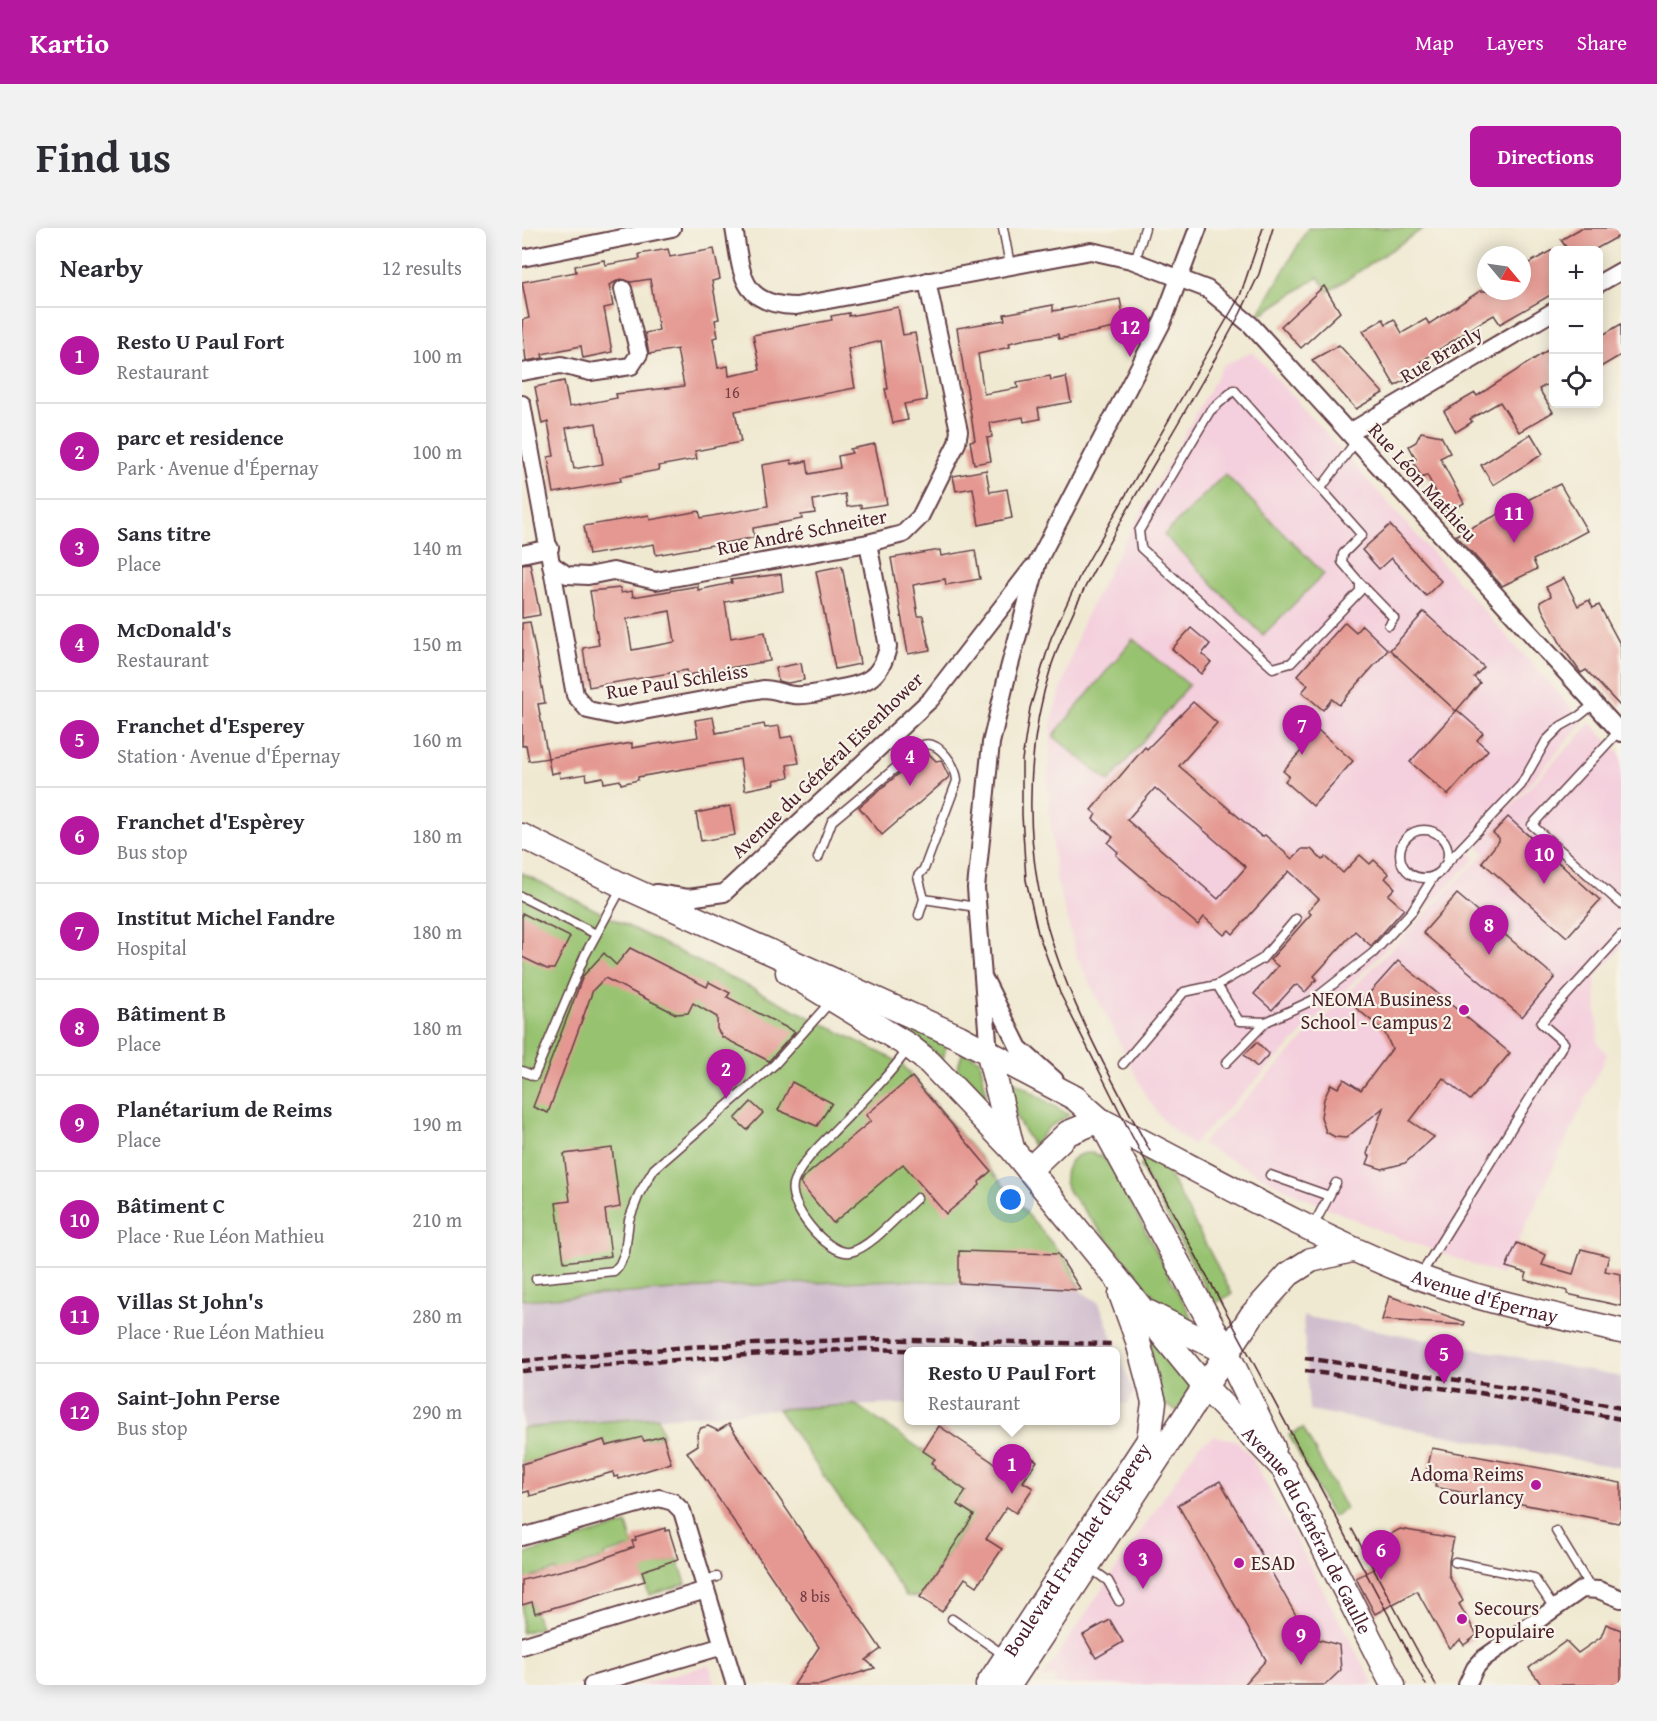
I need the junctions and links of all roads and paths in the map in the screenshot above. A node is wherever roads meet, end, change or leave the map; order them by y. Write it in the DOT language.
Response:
graph roads {
  1 [pos="672,228"];
  2 [pos="734,228"];
  3 [pos="1003,228"];
  4 [pos="1145,228"];
  5 [pos="1198,228"];
  6 [pos="630,232"];
  7 [pos="522,258"];
  8 [pos="1135,261"];
  9 [pos="1010,265"];
  10 [pos="1621,271"];
  11 [pos="1180,278"];
  12 [pos="927,281"];
  13 [pos="1603,282"];
  14 [pos="623,289"];
  15 [pos="1549,314"];
  16 [pos="522,372"];
  17 [pos="522,404"];
  18 [pos="1354,436"];
  19 [pos="1321,488"];
  20 [pos="868,543"];
  21 [pos="522,554"];
  22 [pos="550,556"];
  23 [pos="1038,561"];
  24 [pos="1360,583"];
  25 [pos="1389,626"];
  26 [pos="1594,704"];
  27 [pos="1620,732"];
  28 [pos="522,836"];
  29 [pos="818,858"];
  30 [pos="1443,867"];
  31 [pos="1434,876"];
  32 [pos="626,887"];
  33 [pos="522,897"];
  34 [pos="924,899"];
  35 [pos="1621,904"];
  36 [pos="976,907"];
  37 [pos="919,915"];
  38 [pos="1296,920"];
  39 [pos="709,924"];
  40 [pos="597,934"];
  41 [pos="1621,935"];
  42 [pos="981,971"];
  43 [pos="1217,986"];
  44 [pos="832,999"];
  45 [pos="1266,1022"];
  46 [pos="909,1046"];
  47 [pos="989,1054"];
  48 [pos="1226,1063"];
  49 [pos="1123,1064"];
  50 [pos="522,1071"];
  51 [pos="1075,1098"];
  52 [pos="1100,1120"];
  53 [pos="1012,1149"];
  54 [pos="1029,1170"];
  55 [pos="1270,1175"];
  56 [pos="1336,1183"];
  57 [pos="1329,1196"];
  58 [pos="917,1198"];
  59 [pos="1311,1228"];
  60 [pos="1352,1250"];
  61 [pos="1113,1274"];
  62 [pos="1420,1277"];
  63 [pos="536,1279"];
  64 [pos="1141,1309"];
  65 [pos="1621,1331"];
  66 [pos="1227,1353"];
  67 [pos="1205,1387"];
  68 [pos="1284,1469"];
  69 [pos="1556,1532"];
  70 [pos="522,1537"];
  71 [pos="1455,1562"];
  72 [pos="1088,1566"];
  73 [pos="708,1582"];
  74 [pos="1591,1590"];
  75 [pos="1621,1599"];
  76 [pos="1119,1601"];
  77 [pos="1554,1608"];
  78 [pos="952,1620"];
  79 [pos="522,1646"];
  80 [pos="723,1646"];
  81 [pos="1007,1657"];
  82 [pos="1468,1682"];
  83 [pos="592,1685"];
  84 [pos="735,1685"];
  85 [pos="988,1685"];
  86 [pos="1009,1685"];
  87 [pos="1393,1685"];
  1 -- 6 [label="street"];
  2 -- 12 [label="street, Rue Léon Mathieu"];
  3 -- 9 [label="lane"];
  4 -- 8 [label="lane"];
  5 -- 11 [label="street, Avenue du Général Eisenhower"];
  6 -- 7 [label="street"];
  8 -- 9 [label="street, Rue Léon Mathieu"];
  8 -- 11 [label="street, Rue Léon Mathieu"];
  9 -- 12 [label="street, Rue Léon Mathieu"];
  10 -- 13 [label="street"];
  11 -- 18 [label="street, Rue Léon Mathieu"];
  11 -- 23 [label="street, Avenue du Général Eisenhower"];
  12 -- 20 [label="street, Rue André Schneiter"];
  14 -- 16 [label="street"];
  15 -- 18 [label="street, Rue Branly"];
  17 -- 22 [label="street, Rue Paul Schleiss"];
  18 -- 19 [label="lane"];
  18 -- 26 [label="street, Rue Léon Mathieu"];
  19 -- 24 [label="lane"];
  19 -- 24 [label="lane"];
  20 -- 22 [label="street, Rue André Schneiter"];
  20 -- 22 [label="street, Rue Paul Schleiss"];
  21 -- 22 [label="street"];
  23 -- 32 [label="street, Avenue du Général Eisenhower"];
  23 -- 36 [label="street, Avenue du Général Eisenhower"];
  24 -- 25 [label="lane"];
  26 -- 27 [label="street, Rue Léon Mathieu"];
  26 -- 30 [label="lane"];
  27 -- 35 [label="lane"];
  28 -- 32 [label="main road"];
  29 -- 34 [label="lane"];
  30 -- 31 [label="lane"];
  30 -- 31 [label="lane"];
  31 -- 45 [label="lane"];
  32 -- 39 [label="main road"];
  32 -- 40 [label="lane"];
  33 -- 40 [label="lane"];
  34 -- 36 [label="lane"];
  34 -- 37 [label="lane"];
  36 -- 42 [label="street, Avenue du Général Eisenhower"];
  38 -- 43 [label="lane"];
  39 -- 44 [label="main road, Avenue du Général de Gaulle"];
  39 -- 47 [label="main road"];
  40 -- 50 [label="lane"];
  41 -- 62 [label="lane"];
  42 -- 47 [label="street, Avenue du Général Eisenhower"];
  42 -- 51 [label="street, Avenue du Général Eisenhower"];
  43 -- 45 [label="lane"];
  43 -- 49 [label="lane"];
  44 -- 46 [label="main road, Avenue du Général de Gaulle"];
  44 -- 63 [label="lane"];
  45 -- 48 [label="lane"];
  46 -- 53 [label="main road, Avenue du Général de Gaulle"];
  46 -- 58 [label="lane"];
  47 -- 51 [label="main road"];
  47 -- 53 [label="main road"];
  51 -- 52 [label="main road"];
  52 -- 54 [label="main road"];
  52 -- 59 [label="main road, Avenue d'Épernay"];
  52 -- 66 [label="main road"];
  53 -- 54 [label="main road, Avenue du Général de Gaulle"];
  54 -- 61 [label="main road, Avenue du Général de Gaulle"];
  55 -- 57 [label="lane"];
  56 -- 57 [label="lane"];
  57 -- 59 [label="lane"];
  59 -- 60 [label="main road, Avenue d'Épernay"];
  60 -- 62 [label="main road, Avenue d'Épernay"];
  60 -- 66 [label="main road, Boulevard Franchet d'Esperey"];
  61 -- 64 [label="main road, Avenue du Général de Gaulle"];
  61 -- 81 [label="main road, Boulevard Franchet d'Esperey"];
  62 -- 65 [label="main road, Avenue d'Épernay"];
  64 -- 66 [label="main road"];
  64 -- 67 [label="main road, Avenue du Général de Gaulle"];
  66 -- 67 [label="main road, Boulevard Franchet d'Esperey"];
  66 -- 68 [label="main road"];
  67 -- 68 [label="main road, Avenue du Général de Gaulle"];
  67 -- 72 [label="main road, Boulevard Franchet d'Esperey"];
  68 -- 87 [label="main road, Avenue du Général de Gaulle"];
  69 -- 74 [label="lane"];
  70 -- 73 [label="street"];
  71 -- 77 [label="lane"];
  72 -- 76 [label="lane, Boulevard Franchet d'Esperey"];
  72 -- 86 [label="main road, Boulevard Franchet d'Esperey"];
  73 -- 79 [label="street"];
  73 -- 80 [label="street"];
  74 -- 75 [label="street"];
  74 -- 77 [label="street"];
  77 -- 82 [label="street"];
  78 -- 81 [label="lane"];
  80 -- 83 [label="street"];
  80 -- 84 [label="street"];
  81 -- 85 [label="main road, Boulevard Franchet d'Esperey"];
}
